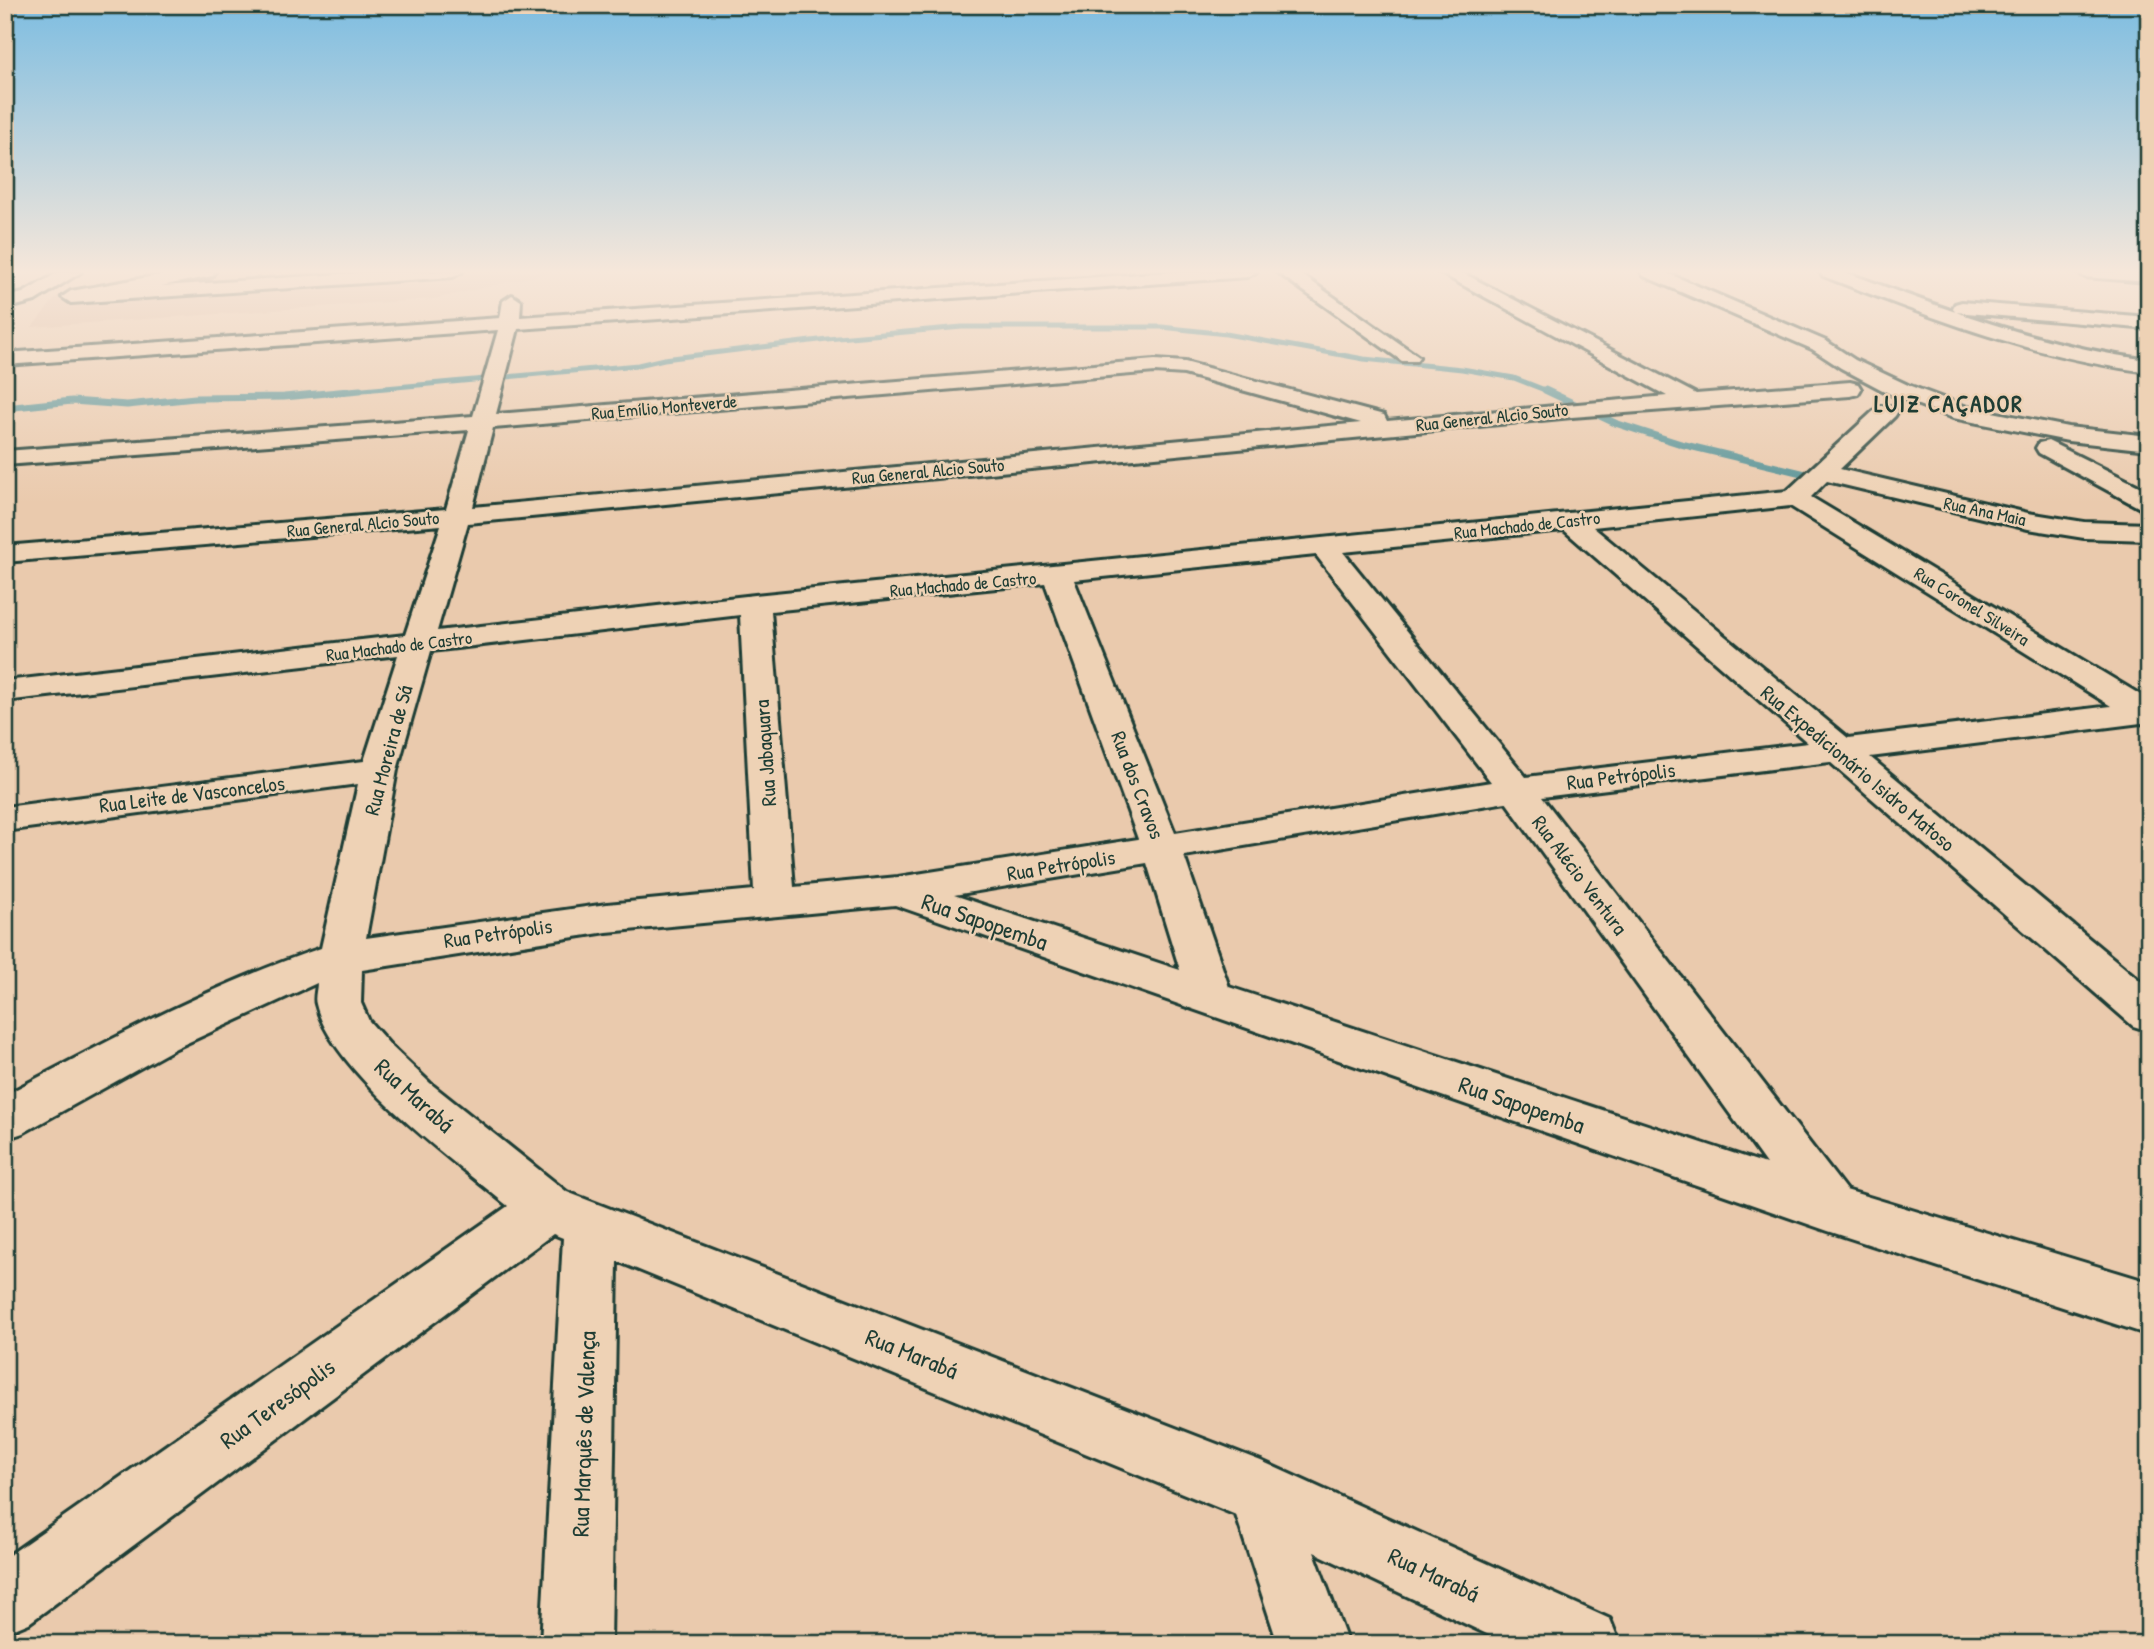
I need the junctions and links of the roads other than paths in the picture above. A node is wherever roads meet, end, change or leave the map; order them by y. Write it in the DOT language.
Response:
graph roads {
  1 [pos="150,349"];
  2 [pos="502,349"];
  3 [pos="1397,349"];
  4 [pos="1594,349"];
  5 [pos="1825,349"];
  6 [pos="2053,349"];
  7 [pos="1409,357"];
  8 [pos="5,359"];
  9 [pos="1848,363"];
  10 [pos="2149,366"];
  11 [pos="1850,389"];
  12 [pos="1691,400"];
  13 [pos="1887,411"];
  14 [pos="481,422"];
  15 [pos="1398,426"];
  16 [pos="2149,443"];
  17 [pos="2048,449"];
  18 [pos="2149,449"];
  19 [pos="5,458"];
  20 [pos="1814,482"];
  21 [pos="2149,502"];
  22 [pos="457,516"];
  23 [pos="1569,520"];
  24 [pos="2149,532"];
  25 [pos="1324,547"];
  26 [pos="5,554"];
  27 [pos="1057,575"];
  28 [pos="755,604"];
  29 [pos="418,645"];
  30 [pos="5,691"];
  31 [pos="2147,713"];
  32 [pos="1836,750"];
  33 [pos="379,770"];
  34 [pos="1516,789"];
  35 [pos="5,819"];
  36 [pos="1162,849"];
  37 [pos="898,891"];
  38 [pos="775,902"];
  39 [pos="341,958"];
  40 [pos="1211,999"];
  41 [pos="2149,1014"];
  42 [pos="5,1119"];
  43 [pos="1828,1208"];
  44 [pos="569,1216"];
  45 [pos="2149,1310"];
  46 [pos="1261,1493"];
  47 [pos="5,1599"];
  48 [pos="576,1644"];
  49 [pos="1313,1644"];
  50 [pos="1585,1644"];
  1 -- 8 [label="street"];
  2 -- 14 [label="street, Rua Moreira de Sá"];
  3 -- 7 [label="street"];
  4 -- 12 [label="street"];
  5 -- 9 [label="street"];
  6 -- 10 [label="street"];
  9 -- 11 [label="street"];
  9 -- 16 [label="street"];
  11 -- 12 [label="street, Rua General Alcio Souto"];
  11 -- 13 [label="street"];
  12 -- 15 [label="street, Rua General Alcio Souto"];
  13 -- 17 [label="street"];
  13 -- 20 [label="street"];
  14 -- 15 [label="street, Rua Emílio Monteverde"];
  14 -- 19 [label="street, Rua Emílio Monteverde"];
  14 -- 22 [label="street, Rua Moreira de Sá"];
  15 -- 22 [label="street, Rua General Alcio Souto"];
  17 -- 18 [label="street"];
  17 -- 21 [label="street"];
  20 -- 23 [label="street, Rua Machado de Castro"];
  20 -- 24 [label="street, Rua Ana Maia"];
  20 -- 31 [label="street, Rua Coronel Silveira"];
  22 -- 26 [label="street, Rua General Alcio Souto"];
  22 -- 29 [label="street, Rua Moreira de Sá"];
  23 -- 25 [label="street, Rua Machado de Castro"];
  23 -- 32 [label="street, Rua Expedicionário Isidro Matoso"];
  25 -- 27 [label="street, Rua Machado de Castro"];
  25 -- 34 [label="street, Rua Alécio Ventura"];
  27 -- 28 [label="street, Rua Machado de Castro"];
  27 -- 36 [label="street, Rua dos Cravos"];
  28 -- 29 [label="street, Rua Machado de Castro"];
  28 -- 38 [label="street, Rua Jabaquara"];
  29 -- 30 [label="street, Rua Machado de Castro"];
  29 -- 33 [label="street, Rua Moreira de Sá"];
  31 -- 32 [label="street, Rua Petrópolis"];
  32 -- 34 [label="street, Rua Petrópolis"];
  32 -- 41 [label="street, Rua Expedicionário Isidro Matoso"];
  33 -- 35 [label="street, Rua Leite de Vasconcelos"];
  33 -- 39 [label="street, Rua Moreira de Sá"];
  34 -- 36 [label="street, Rua Petrópolis"];
  34 -- 43 [label="street, Rua Alécio Ventura"];
  36 -- 37 [label="street, Rua Petrópolis"];
  36 -- 40 [label="street, Rua dos Cravos"];
  37 -- 38 [label="street, Rua Petrópolis"];
  37 -- 40 [label="street, Rua Sapopemba"];
  38 -- 39 [label="street, Rua Petrópolis"];
  39 -- 42 [label="street, Rua Petrópolis"];
  39 -- 44 [label="street, Rua Marabá"];
  40 -- 43 [label="street, Rua Sapopemba"];
  43 -- 45 [label="street, Rua Sapopemba"];
  44 -- 46 [label="street, Rua Marabá"];
  44 -- 47 [label="street, Rua Teresópolis"];
  44 -- 48 [label="street, Rua Marquês de Valença"];
  46 -- 49 [label="street"];
  46 -- 50 [label="street, Rua Marabá"];
}
